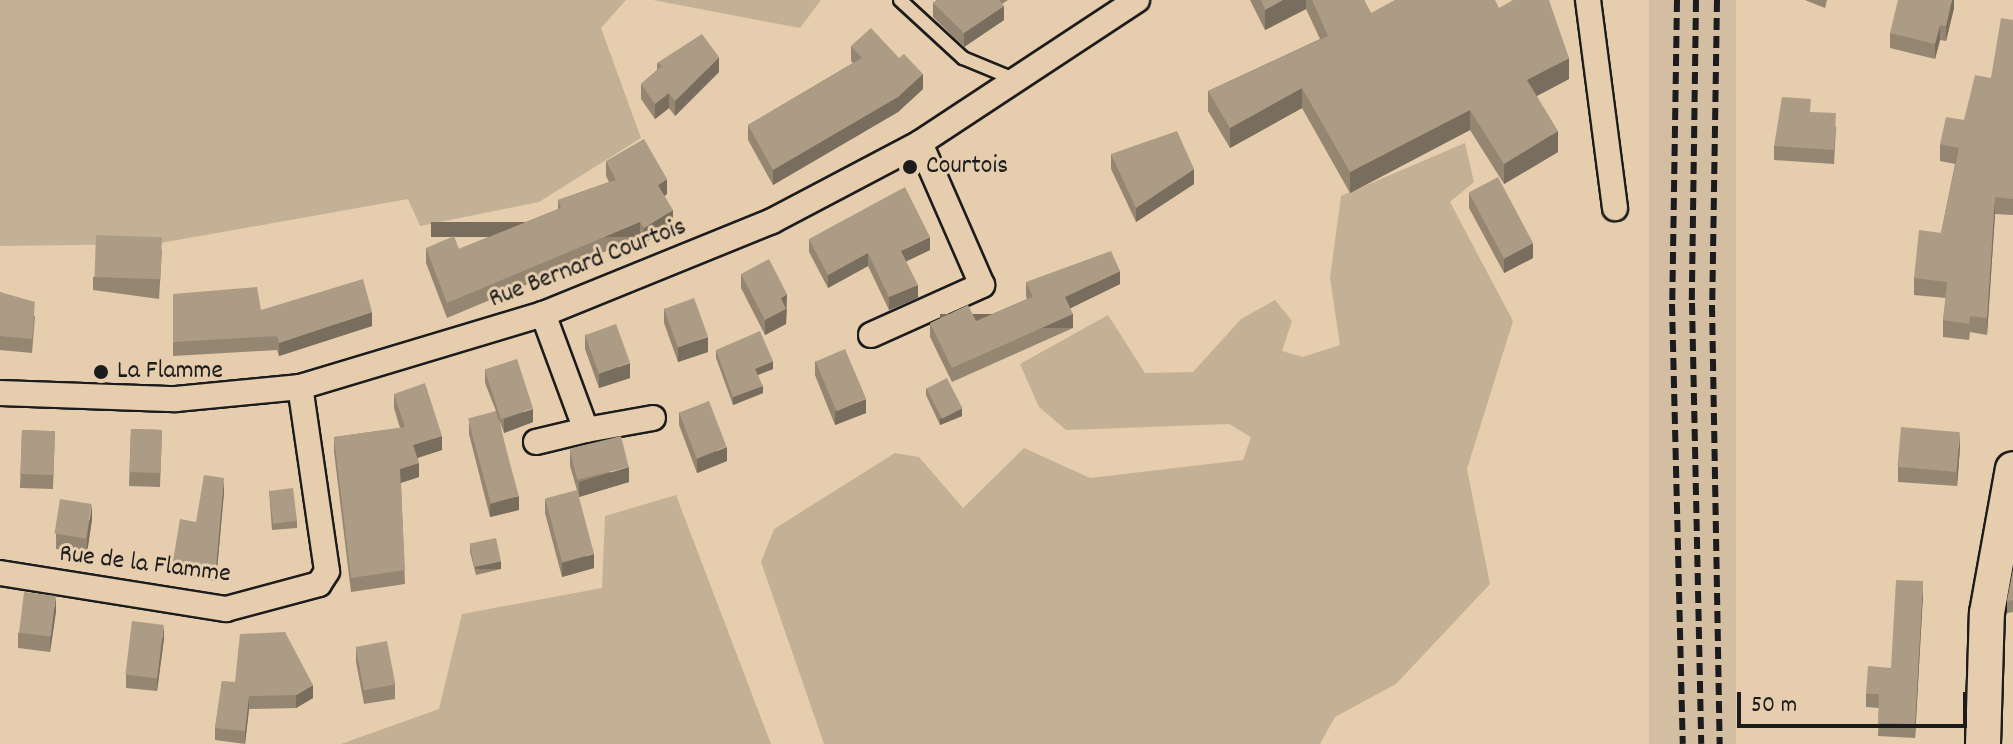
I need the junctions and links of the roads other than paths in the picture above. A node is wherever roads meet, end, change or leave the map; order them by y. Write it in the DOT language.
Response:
graph roads {
  1 [pos="900,0"];
  2 [pos="1137,0"];
  3 [pos="1588,0"];
  4 [pos="1014,79"];
  5 [pos="920,143"];
  6 [pos="1615,208"];
  7 [pos="543,314"];
  8 [pos="871,335"];
  9 [pos="300,387"];
  10 [pos="0,393"];
  11 [pos="653,418"];
  12 [pos="586,430"];
  13 [pos="536,442"];
  14 [pos="2013,469"];
  15 [pos="0,573"];
  16 [pos="1983,744"];
  1 -- 4 [label="lane"];
  2 -- 4 [label="street, Rue Bernard Courtois"];
  3 -- 6 [label="street"];
  4 -- 5 [label="street, Rue Bernard Courtois"];
  5 -- 7 [label="street, Rue Bernard Courtois"];
  5 -- 8 [label="street"];
  7 -- 9 [label="street, Rue Bernard Courtois"];
  7 -- 12 [label="street"];
  9 -- 10 [label="street, Rue Bernard Courtois"];
  9 -- 15 [label="street, Rue de la Flamme"];
  11 -- 12 [label="street"];
  12 -- 13 [label="street"];
  14 -- 16 [label="main road"];
}
